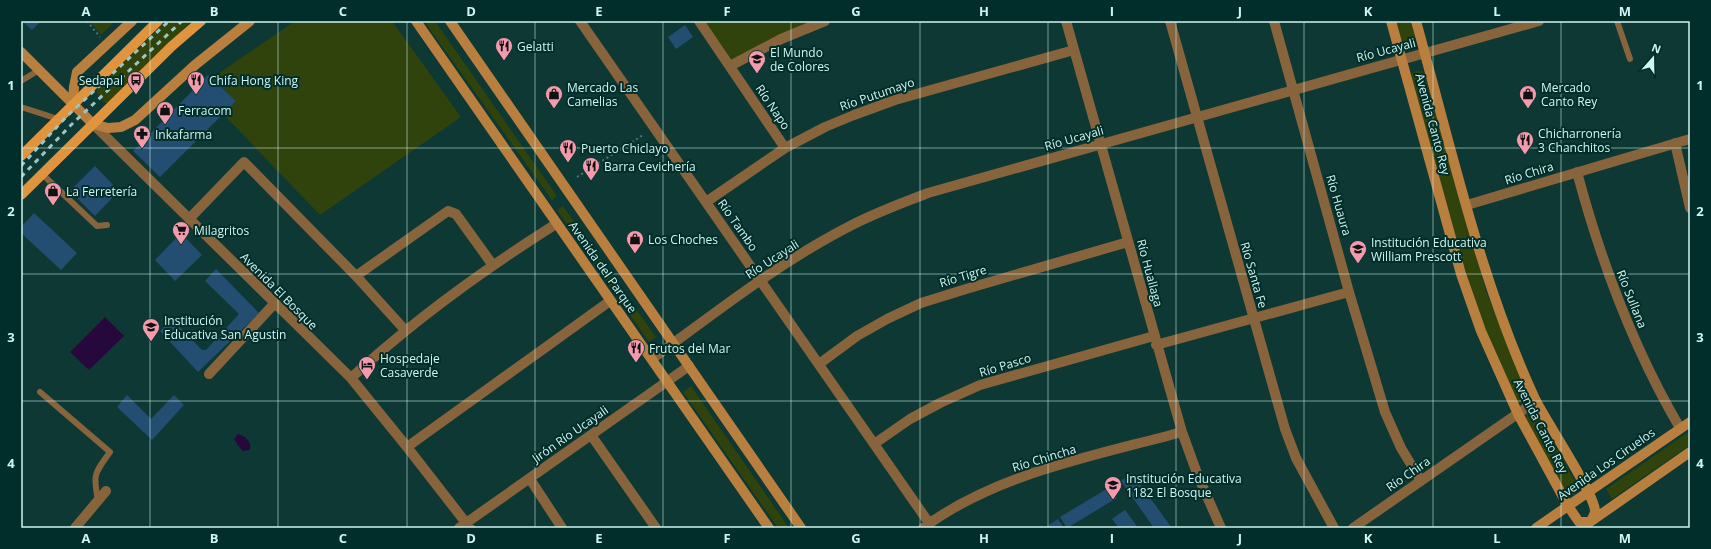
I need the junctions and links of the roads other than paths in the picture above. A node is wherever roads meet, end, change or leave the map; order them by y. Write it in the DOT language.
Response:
graph roads {
  1 [pos="132,21"];
  2 [pos="158,21"];
  3 [pos="201,21"];
  4 [pos="250,21"];
  5 [pos="416,21"];
  6 [pos="450,21"];
  7 [pos="580,21"];
  8 [pos="699,21"];
  9 [pos="825,21"];
  10 [pos="1066,21"];
  11 [pos="1170,21"];
  12 [pos="1274,21"];
  13 [pos="1391,21"];
  14 [pos="1416,21"];
  15 [pos="1536,21"];
  16 [pos="1617,21"];
  17 [pos="1074,50"];
  18 [pos="21,52"];
  19 [pos="1425,52"];
  20 [pos="1402,58"];
  21 [pos="1630,59"];
  22 [pos="730,66"];
  23 [pos="39,70"];
  24 [pos="21,81"];
  25 [pos="1293,89"];
  26 [pos="73,103"];
  27 [pos="21,107"];
  28 [pos="1197,116"];
  29 [pos="58,119"];
  30 [pos="93,124"];
  31 [pos="1690,139"];
  32 [pos="1675,143"];
  33 [pos="1100,144"];
  34 [pos="785,148"];
  35 [pos="21,156"];
  36 [pos="1577,172"];
  37 [pos="42,174"];
  38 [pos="21,195"];
  39 [pos="706,202"];
  40 [pos="1467,205"];
  41 [pos="1690,208"];
  42 [pos="189,219"];
  43 [pos="556,224"];
  44 [pos="107,225"];
  45 [pos="1128,242"];
  46 [pos="492,264"];
  47 [pos="356,276"];
  48 [pos="760,281"];
  49 [pos="1349,292"];
  50 [pos="610,301"];
  51 [pos="274,304"];
  52 [pos="1253,318"];
  53 [pos="405,330"];
  54 [pos="1155,341"];
  55 [pos="673,344"];
  56 [pos="652,359"];
  57 [pos="819,364"];
  58 [pos="689,366"];
  59 [pos="208,374"];
  60 [pos="351,378"];
  61 [pos="667,382"];
  62 [pos="40,392"];
  63 [pos="1536,401"];
  64 [pos="1518,414"];
  65 [pos="1690,422"];
  66 [pos="1680,428"];
  67 [pos="1182,432"];
  68 [pos="591,435"];
  69 [pos="874,444"];
  70 [pos="407,447"];
  71 [pos="1690,452"];
  72 [pos="530,478"];
  73 [pos="1421,481"];
  74 [pos="106,491"];
  75 [pos="1588,493"];
  76 [pos="98,501"];
  77 [pos="1568,506"];
  78 [pos="465,526"];
  79 [pos="926,526"];
  80 [pos="1589,526"];
  81 [pos="75,528"];
  82 [pos="562,528"];
  83 [pos="656,528"];
  84 [pos="769,528"];
  85 [pos="801,528"];
  86 [pos="1221,528"];
  87 [pos="1334,528"];
  88 [pos="1353,528"];
  89 [pos="1536,528"];
  1 -- 26 [label="main road"];
  2 -- 26 [label="main road"];
  3 -- 30 [label="main road"];
  4 -- 30 [label="main road"];
  5 -- 43 [label="main road, Avenida del Parque"];
  6 -- 55 [label="main road, Avenida del Parque"];
  7 -- 39 [label="street, Río Tambo"];
  8 -- 22 [label="street, Río Napo"];
  9 -- 22 [label="street"];
  10 -- 17 [label="street, Río Huallaga"];
  11 -- 28 [label="street, Río Santa Fe"];
  12 -- 25 [label="street, Río Huaura"];
  13 -- 20 [label="main road, Avenida Canto Rey"];
  14 -- 19 [label="main road, Avenida Canto Rey"];
  15 -- 19 [label="street, Río Ucayali"];
  16 -- 21 [label="lane"];
  17 -- 33 [label="street, Río Huallaga"];
  17 -- 34 [label="street, Río Putumayo"];
  18 -- 23 [label="main road, Avenida El Bosque"];
  19 -- 20 [label="street, Río Ucayali"];
  19 -- 40 [label="main road, Avenida Canto Rey"];
  20 -- 25 [label="street, Río Ucayali"];
  20 -- 64 [label="main road, Avenida Canto Rey"];
  22 -- 34 [label="street, Río Napo"];
  23 -- 24 [label="lane"];
  23 -- 26 [label="main road, Avenida El Bosque"];
  25 -- 28 [label="street, Río Ucayali"];
  25 -- 49 [label="street, Río Huaura"];
  26 -- 29 [label="main road"];
  26 -- 30 [label="main road, Avenida El Bosque"];
  27 -- 29 [label="lane"];
  28 -- 33 [label="street, Río Ucayali"];
  28 -- 52 [label="street, Río Santa Fe"];
  29 -- 35 [label="main road"];
  30 -- 37 [label="main road"];
  30 -- 42 [label="street, Avenida El Bosque"];
  31 -- 32 [label="street, Río Chira"];
  32 -- 36 [label="street, Río Chira"];
  32 -- 41 [label="street"];
  33 -- 45 [label="street, Río Huallaga"];
  33 -- 48 [label="street, Río Ucayali"];
  34 -- 39 [label="street, Río Putumayo"];
  36 -- 40 [label="street, Río Chira"];
  36 -- 66 [label="street, Río Sullana"];
  37 -- 38 [label="main road"];
  37 -- 44 [label="lane"];
  39 -- 48 [label="street, Río Tambo"];
  40 -- 63 [label="main road, Avenida Canto Rey"];
  42 -- 47 [label="street"];
  42 -- 51 [label="street, Avenida El Bosque"];
  43 -- 46 [label="street"];
  43 -- 50 [label="main road, Avenida del Parque"];
  45 -- 54 [label="street, Río Huallaga"];
  45 -- 57 [label="street, Río Tigre"];
  46 -- 47 [label="street"];
  46 -- 53 [label="street"];
  47 -- 53 [label="street"];
  48 -- 55 [label="street, Río Ucayali"];
  48 -- 57 [label="street, Río Tambo"];
  49 -- 52 [label="street, Río Pasco"];
  49 -- 73 [label="street, Río Huaura"];
  50 -- 56 [label="main road, Avenida del Parque"];
  50 -- 70 [label="street"];
  51 -- 59 [label="street"];
  51 -- 60 [label="street, Avenida El Bosque"];
  52 -- 54 [label="street, Río Pasco"];
  52 -- 87 [label="street, Río Santa Fe"];
  53 -- 60 [label="street"];
  54 -- 67 [label="street, Río Huallaga"];
  54 -- 69 [label="street, Río Pasco"];
  55 -- 56 [label="street, Río Ucayali"];
  55 -- 58 [label="main road, Avenida del Parque"];
  56 -- 61 [label="main road, Avenida del Parque"];
  57 -- 69 [label="street, Río Tambo"];
  58 -- 61 [label="street, Jirón Río Ucayali"];
  58 -- 85 [label="main road, Avenida del Parque"];
  60 -- 70 [label="street, Avenida El Bosque"];
  61 -- 68 [label="street, Jirón Río Ucayali"];
  61 -- 84 [label="main road, Avenida del Parque"];
  62 -- 76 [label="lane"];
  63 -- 64 [label="street, Río Chira"];
  63 -- 75 [label="main road, Avenida Canto Rey"];
  64 -- 73 [label="street, Río Chira"];
  64 -- 77 [label="main road, Avenida Canto Rey"];
  65 -- 66 [label="main road, Avenida Los Ciruelos"];
  66 -- 75 [label="main road, Avenida Los Ciruelos"];
  67 -- 79 [label="street, Río Chincha"];
  67 -- 86 [label="street, Río Huallaga"];
  68 -- 72 [label="street, Jirón Río Ucayali"];
  68 -- 83 [label="street"];
  69 -- 79 [label="street, Río Tambo"];
  70 -- 78 [label="street, Avenida El Bosque"];
  71 -- 80 [label="main road"];
  72 -- 78 [label="street, Jirón Río Ucayali"];
  72 -- 82 [label="street"];
  73 -- 88 [label="street, Río Chira"];
  74 -- 76 [label="street"];
  75 -- 77 [label="main road, Avenida Los Ciruelos"];
  75 -- 80 [label="main road, Avenida Canto Rey"];
  76 -- 81 [label="street"];
  77 -- 80 [label="main road, Avenida Canto Rey"];
  77 -- 89 [label="main road, Avenida Los Ciruelos"];
}
